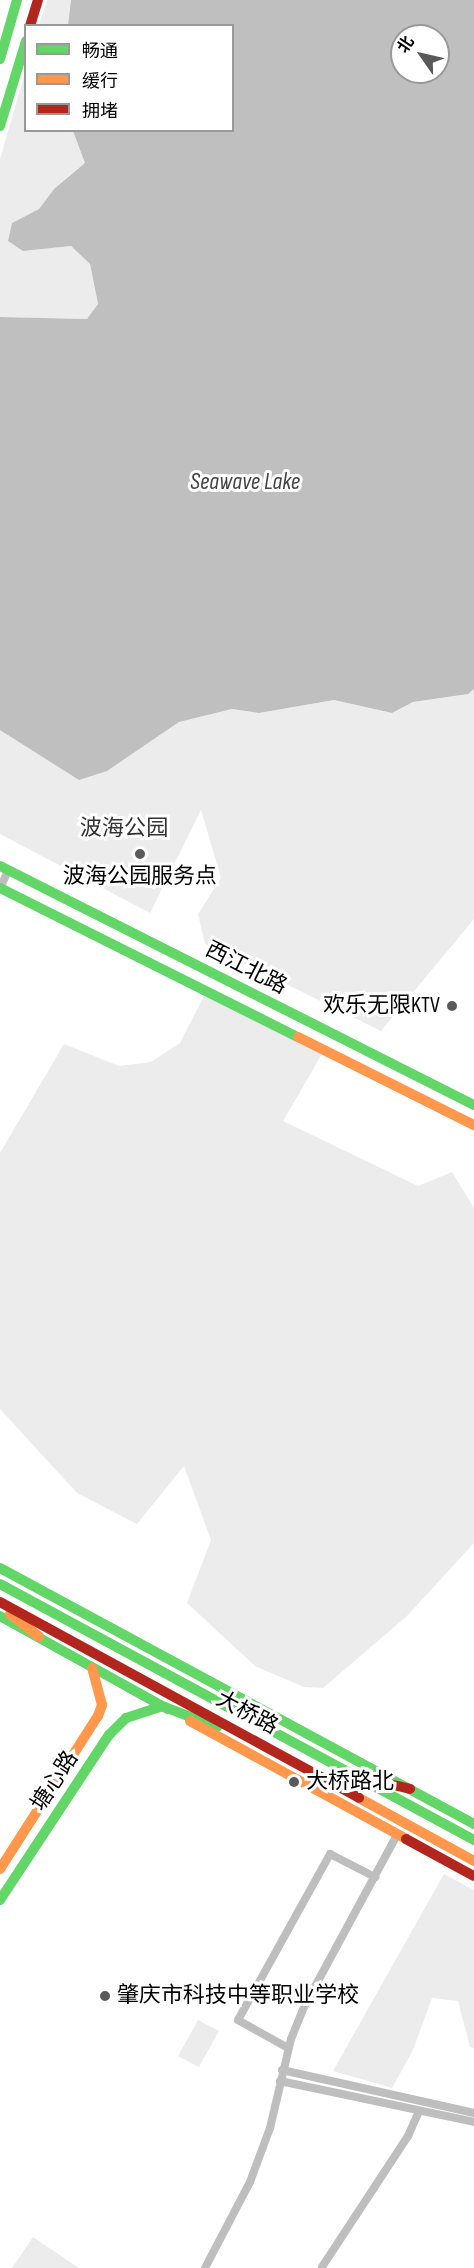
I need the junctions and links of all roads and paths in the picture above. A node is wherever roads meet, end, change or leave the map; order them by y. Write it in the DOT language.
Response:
graph roads {
  1 [pos="17,0"];
  2 [pos="38,0"];
  3 [pos="31,24"];
  4 [pos="24,48"];
  5 [pos="0,59"];
  6 [pos="0,126"];
  7 [pos="4,868"];
  8 [pos="0,888"];
  9 [pos="443,1090"];
  10 [pos="474,1105"];
  11 [pos="435,1106"];
  12 [pos="474,1125"];
  13 [pos="0,1568"];
  14 [pos="0,1584"];
  15 [pos="0,1604"];
  16 [pos="0,1616"];
  17 [pos="39,1637"];
  18 [pos="92,1668"];
  19 [pos="162,1706"];
  20 [pos="257,1741"];
  21 [pos="357,1776"];
  22 [pos="410,1789"];
  23 [pos="474,1824"];
  24 [pos="397,1835"];
  25 [pos="474,1840"];
  26 [pos="474,1861"];
  27 [pos="0,1869"];
  28 [pos="474,1876"];
  29 [pos="375,1877"];
  30 [pos="0,1900"];
  31 [pos="288,2048"];
  32 [pos="282,2070"];
  33 [pos="280,2081"];
  34 [pos="419,2110"];
  35 [pos="474,2113"];
  36 [pos="474,2122"];
  37 [pos="322,2267"];
  38 [pos="205,2268"];
  1 -- 5 [label="main road"];
  2 -- 3 [label="main road"];
  4 -- 6 [label="main road"];
  7 -- 8 [label="street"];
  7 -- 9 [label="main road, 西江北路"];
  8 -- 11 [label="main road, 西江北路"];
  9 -- 10 [label="main road, 西江北路"];
  9 -- 11 [label="main road"];
  11 -- 12 [label="main road, 西江北路"];
  13 -- 22 [label="main road"];
  14 -- 21 [label="main road, 大桥路"];
  15 -- 17 [label="main road"];
  15 -- 20 [label="main road, 大桥路"];
  16 -- 17 [label="main road"];
  17 -- 18 [label="main road"];
  18 -- 19 [label="main road"];
  18 -- 27 [label="main road, 塘心路"];
  19 -- 20 [label="main road"];
  19 -- 24 [label="main road"];
  19 -- 30 [label="main road, 塘心路"];
  20 -- 26 [label="main road, 大桥路"];
  21 -- 22 [label="main road"];
  21 -- 25 [label="main road, 大桥路"];
  22 -- 23 [label="main road"];
  24 -- 28 [label="main road"];
  24 -- 29 [label="street"];
  29 -- 31 [label="street"];
  29 -- 31 [label="street"];
  31 -- 32 [label="street"];
  32 -- 33 [label="street"];
  32 -- 35 [label="street"];
  33 -- 34 [label="street"];
  33 -- 38 [label="street"];
  34 -- 36 [label="street"];
  34 -- 37 [label="street"];
}
